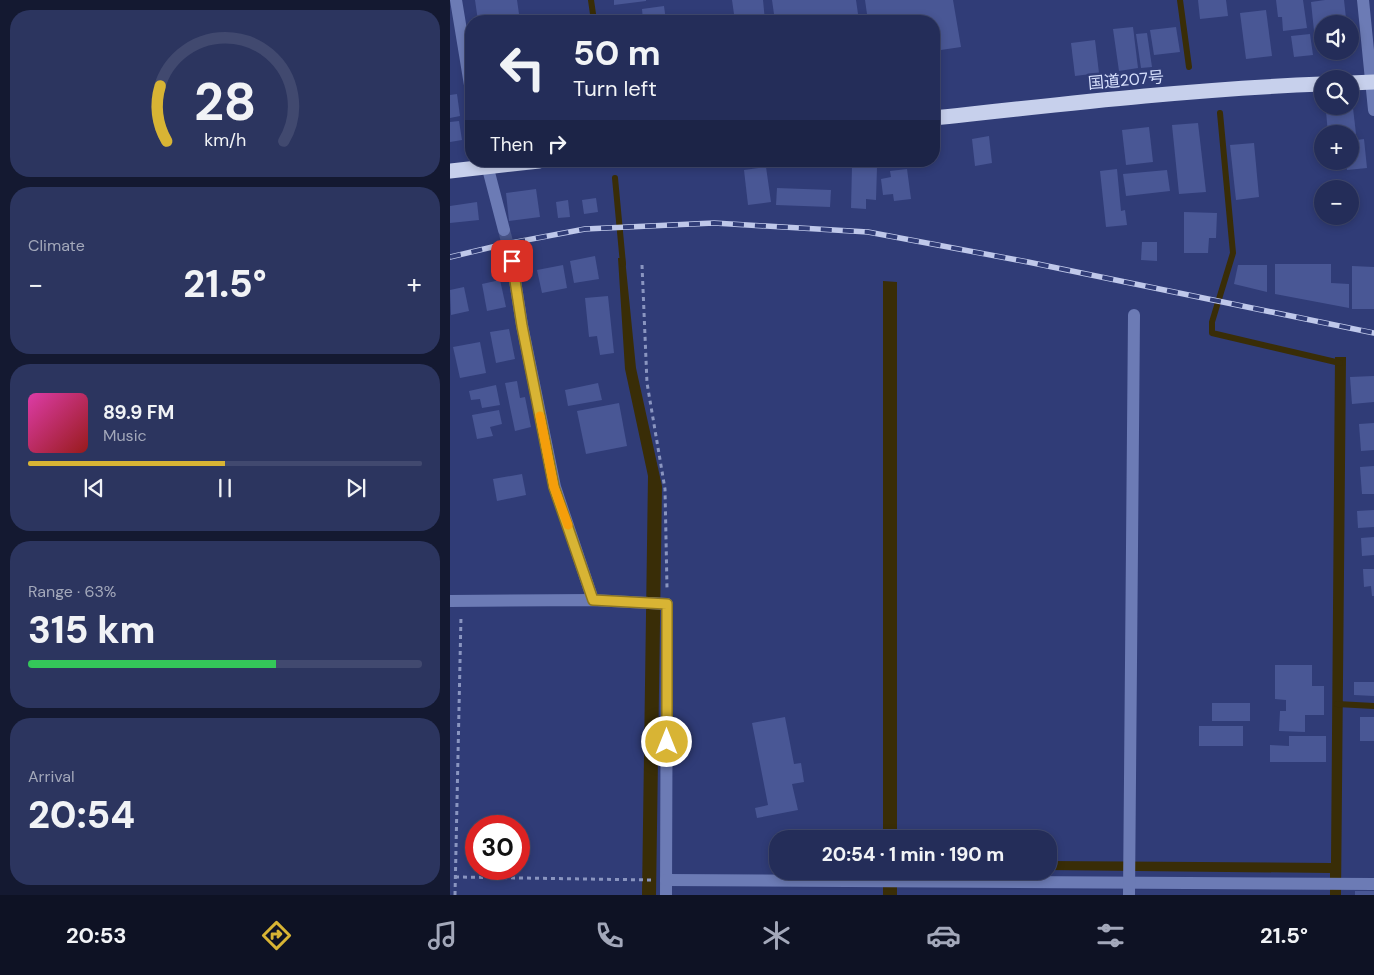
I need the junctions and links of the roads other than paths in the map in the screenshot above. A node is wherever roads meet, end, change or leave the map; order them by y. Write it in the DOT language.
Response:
graph roads {
  1 [pos="456,0"];
  2 [pos="1363,0"];
  3 [pos="465,55"];
  4 [pos="1372,82"];
  5 [pos="1359,83"];
  6 [pos="1314,84"];
  7 [pos="1374,110"];
  8 [pos="940,117"];
  9 [pos="473,167"];
  10 [pos="488,167"];
  11 [pos="450,172"];
  12 [pos="504,230"];
  13 [pos="512,261"];
  14 [pos="1134,316"];
  15 [pos="593,600"];
  16 [pos="455,601"];
  17 [pos="666,880"];
  18 [pos="1374,884"];
  19 [pos="1129,889"];
  20 [pos="666,895"];
  1 -- 3 [label="street"];
  2 -- 4 [label="street"];
  4 -- 5 [label="highway"];
  4 -- 7 [label="street"];
  6 -- 8 [label="highway, 国道207号"];
  9 -- 11 [label="highway"];
  10 -- 12 [label="street"];
  13 -- 15 [label="street"];
  14 -- 19 [label="street"];
  15 -- 16 [label="street"];
  15 -- 17 [label="street"];
  17 -- 19 [label="street"];
  17 -- 20 [label="street"];
  18 -- 19 [label="street"];
}
